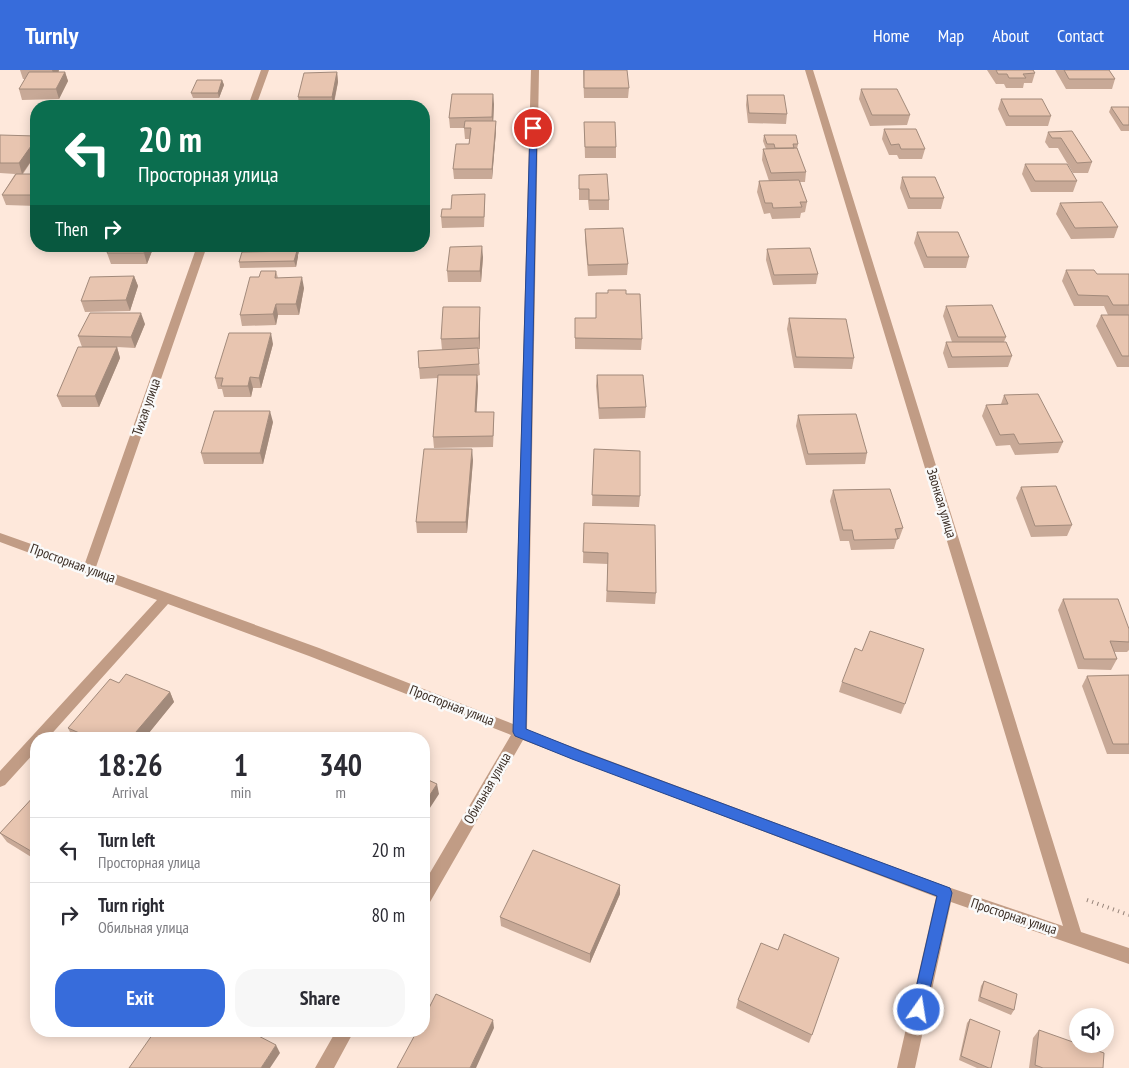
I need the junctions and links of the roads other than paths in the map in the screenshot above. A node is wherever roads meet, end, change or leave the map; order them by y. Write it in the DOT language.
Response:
graph roads {
  1 [pos="264,70"];
  2 [pos="535,70"];
  3 [pos="809,70"];
  4 [pos="254,100"];
  5 [pos="200,252"];
  6 [pos="0,537"];
  7 [pos="89,568"];
  8 [pos="167,597"];
  9 [pos="44,732"];
  10 [pos="520,732"];
  11 [pos="30,748"];
  12 [pos="0,781"];
  13 [pos="430,887"];
  14 [pos="945,893"];
  15 [pos="1074,936"];
  16 [pos="1129,956"];
  17 [pos="342,1037"];
  18 [pos="324,1068"];
  19 [pos="906,1068"];
  1 -- 4 [label="street"];
  2 -- 10 [label="street, Обильная улица"];
  3 -- 15 [label="street, Звонкая улица"];
  5 -- 7 [label="street, Тихая улица"];
  6 -- 7 [label="street, Просторная улица"];
  7 -- 8 [label="street, Просторная улица"];
  8 -- 9 [label="street"];
  8 -- 10 [label="street, Просторная улица"];
  10 -- 13 [label="street, Обильная улица"];
  10 -- 14 [label="street, Просторная улица"];
  11 -- 12 [label="street"];
  14 -- 15 [label="street, Просторная улица"];
  14 -- 19 [label="street"];
  15 -- 16 [label="street, Просторная улица"];
  17 -- 18 [label="street"];
}
